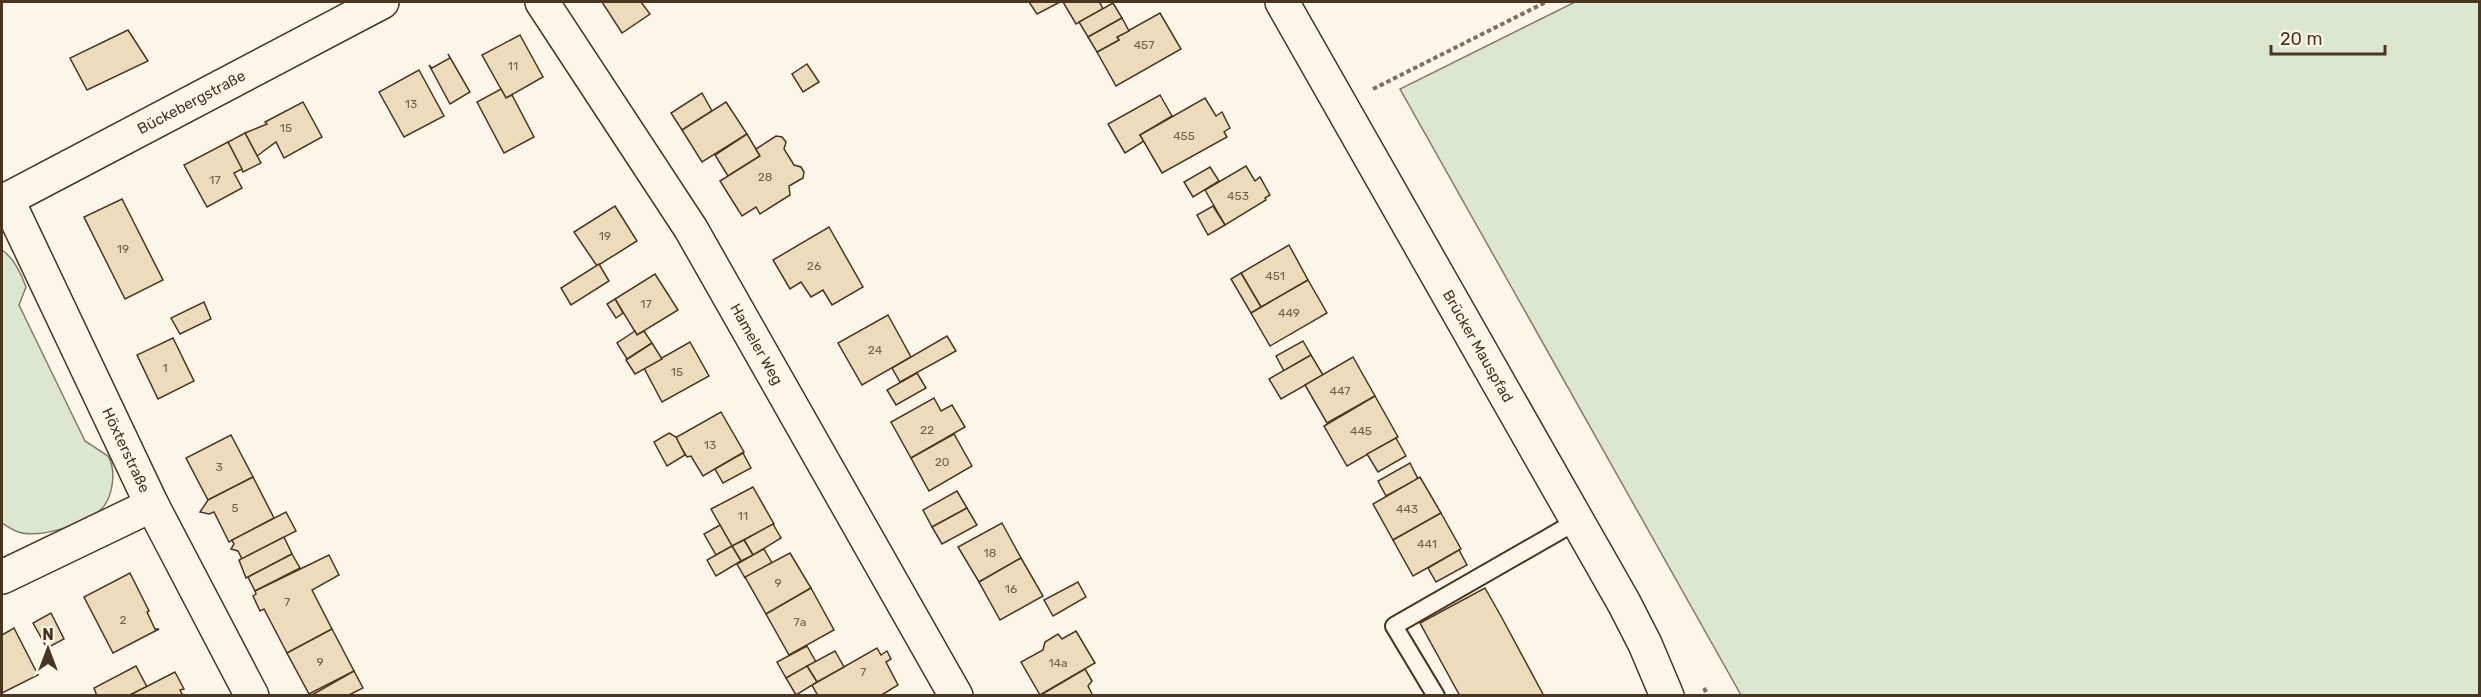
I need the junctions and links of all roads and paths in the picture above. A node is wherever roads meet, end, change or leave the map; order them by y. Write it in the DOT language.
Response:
graph roads {
  1 [pos="382,2"];
  2 [pos="542,2"];
  3 [pos="1282,2"];
  4 [pos="1546,2"];
  5 [pos="1339,105"];
  6 [pos="4,201"];
  7 [pos="152,505"];
  8 [pos="1577,521"];
  9 [pos="3,574"];
  10 [pos="252,696"];
  11 [pos="956,696"];
  12 [pos="1436,696"];
  13 [pos="1667,696"];
  1 -- 6 [label="street, Bückebergstraße"];
  2 -- 11 [label="street, Hameler Weg"];
  3 -- 5 [label="street, Brücker Mauspfad"];
  4 -- 5 [label="path"];
  5 -- 8 [label="street, Brücker Mauspfad"];
  6 -- 7 [label="street, Höxterstraße"];
  7 -- 9 [label="street"];
  7 -- 10 [label="street, Höxterstraße"];
  8 -- 12 [label="lane"];
  8 -- 13 [label="street, Brücker Mauspfad"];
}
